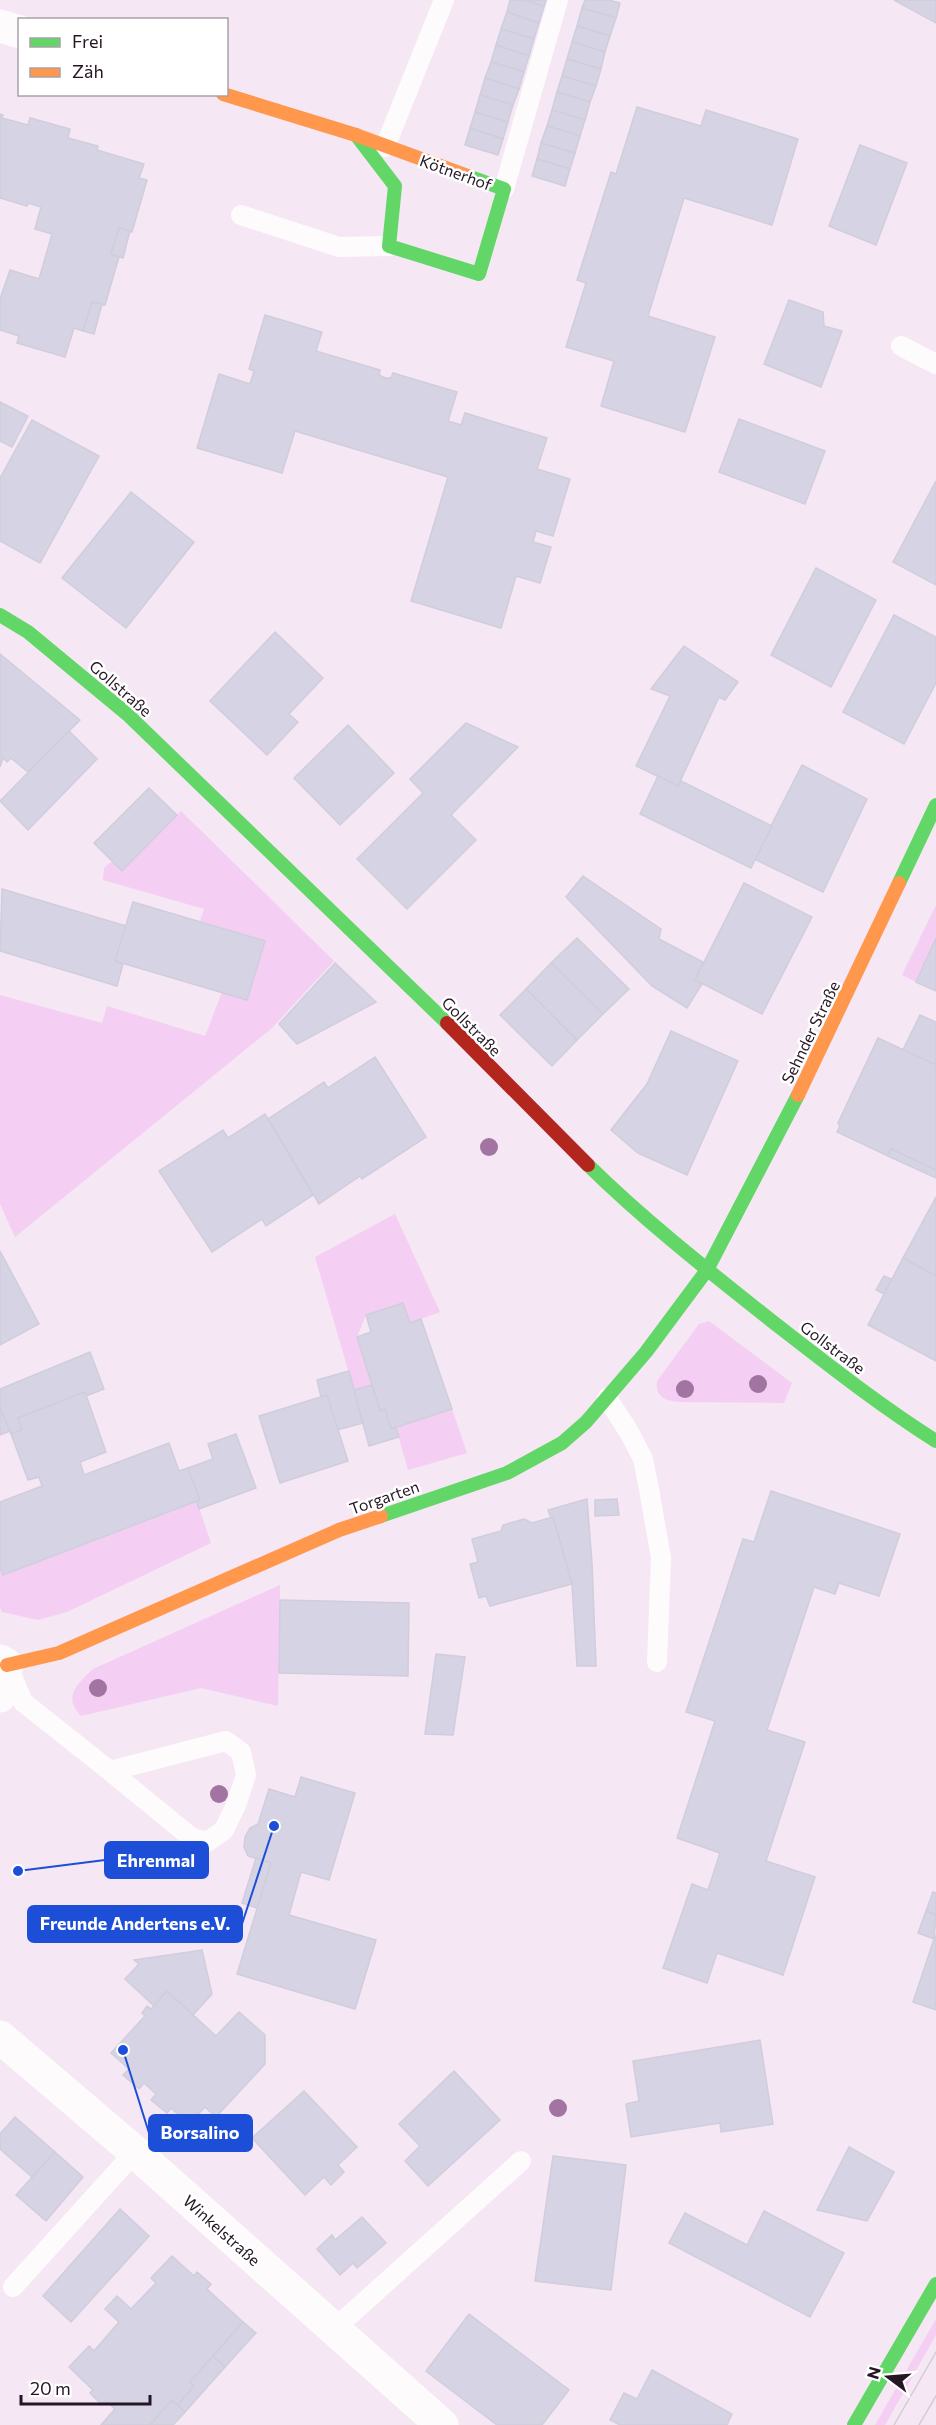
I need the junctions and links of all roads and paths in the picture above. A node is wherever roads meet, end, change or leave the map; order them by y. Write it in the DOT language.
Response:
graph roads {
  1 [pos="444,0"];
  2 [pos="558,0"];
  3 [pos="0,26"];
  4 [pos="18,31"];
  5 [pos="228,96"];
  6 [pos="356,135"];
  7 [pos="385,147"];
  8 [pos="504,189"];
  9 [pos="241,215"];
  10 [pos="389,246"];
  11 [pos="901,346"];
  12 [pos="936,364"];
  13 [pos="0,615"];
  14 [pos="936,805"];
  15 [pos="707,1270"];
  16 [pos="607,1398"];
  17 [pos="936,1442"];
  18 [pos="657,1662"];
  19 [pos="2,1674"];
  20 [pos="110,1771"];
  21 [pos="0,2037"];
  22 [pos="135,2152"];
  23 [pos="521,2161"];
  24 [pos="936,2284"];
  25 [pos="12,2287"];
  26 [pos="333,2330"];
  27 [pos="442,2425"];
  28 [pos="854,2425"];
  1 -- 7 [label="lane"];
  2 -- 8 [label="lane"];
  3 -- 4 [label="street"];
  5 -- 6 [label="street, Kötnerhof"];
  6 -- 7 [label="street, Kötnerhof"];
  6 -- 10 [label="street"];
  7 -- 8 [label="street, Kötnerhof"];
  8 -- 10 [label="street, Kötnerhof"];
  9 -- 10 [label="lane"];
  11 -- 12 [label="lane"];
  13 -- 15 [label="street, Gollstraße"];
  14 -- 15 [label="street, Sehnder Straße"];
  15 -- 16 [label="street, Torgarten"];
  15 -- 17 [label="street, Gollstraße"];
  16 -- 18 [label="lane"];
  16 -- 19 [label="street, Torgarten"];
  19 -- 20 [label="lane"];
  20 -- 20 [label="lane"];
  21 -- 22 [label="street, Winkelstraße"];
  22 -- 25 [label="lane"];
  22 -- 26 [label="street, Winkelstraße"];
  23 -- 26 [label="lane"];
  24 -- 28 [label="street"];
  26 -- 27 [label="street, Winkelstraße"];
}
